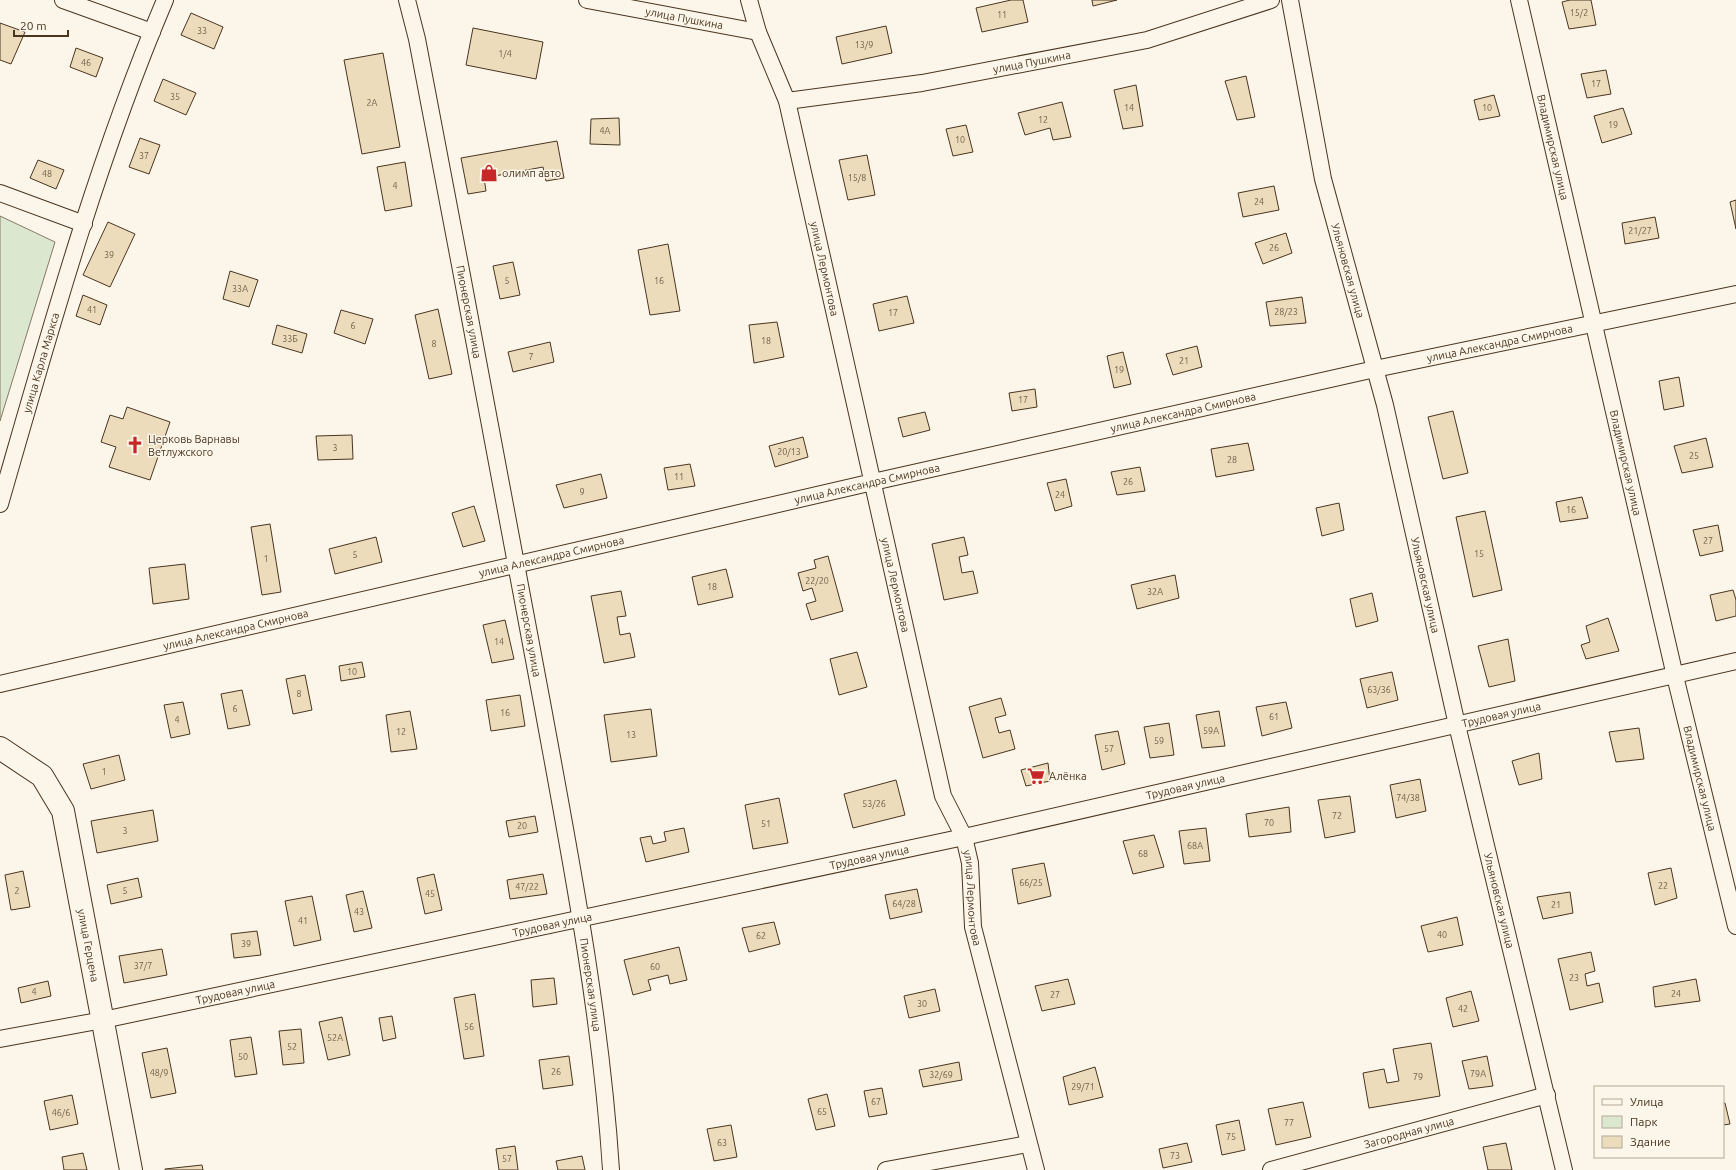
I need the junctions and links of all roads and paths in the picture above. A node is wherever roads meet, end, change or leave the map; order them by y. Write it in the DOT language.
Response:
graph roads {
  1 [pos="63,0"];
  2 [pos="166,0"];
  3 [pos="407,0"];
  4 [pos="587,0"];
  5 [pos="749,0"];
  6 [pos="1272,0"];
  7 [pos="1290,0"];
  8 [pos="1519,0"];
  9 [pos="152,32"];
  10 [pos="758,32"];
  11 [pos="787,101"];
  12 [pos="0,193"];
  13 [pos="84,224"];
  14 [pos="1736,294"];
  15 [pos="1594,325"];
  16 [pos="1376,369"];
  17 [pos="873,482"];
  18 [pos="0,504"];
  19 [pos="518,565"];
  20 [pos="1736,661"];
  21 [pos="1675,676"];
  22 [pos="0,684"];
  23 [pos="1457,725"];
  24 [pos="0,748"];
  25 [pos="964,837"];
  26 [pos="581,919"];
  27 [pos="1736,926"];
  28 [pos="103,1020"];
  29 [pos="0,1039"];
  30 [pos="1547,1095"];
  31 [pos="1028,1144"];
  32 [pos="131,1170"];
  33 [pos="611,1170"];
  34 [pos="886,1170"];
  35 [pos="1036,1170"];
  36 [pos="1271,1170"];
  37 [pos="1564,1170"];
  1 -- 9 [label="street"];
  2 -- 9 [label="street, улица Карла Маркса"];
  3 -- 19 [label="street, Пионерская улица"];
  4 -- 10 [label="street, улица Пушкина"];
  5 -- 10 [label="street, улица Лермонтова"];
  6 -- 11 [label="street, улица Пушкина"];
  7 -- 16 [label="street, Ульяновская улица"];
  8 -- 15 [label="street, Владимирская улица"];
  9 -- 13 [label="street, улица Карла Маркса"];
  10 -- 11 [label="street, улица Лермонтова"];
  11 -- 17 [label="street, улица Лермонтова"];
  12 -- 13 [label="street"];
  13 -- 18 [label="street, улица Карла Маркса"];
  14 -- 15 [label="street, улица Александра Смирнова"];
  15 -- 16 [label="street, улица Александра Смирнова"];
  15 -- 21 [label="street, Владимирская улица"];
  16 -- 17 [label="street, улица Александра Смирнова"];
  16 -- 23 [label="street, Ульяновская улица"];
  17 -- 19 [label="street, улица Александра Смирнова"];
  17 -- 25 [label="street, улица Лермонтова"];
  19 -- 22 [label="street, улица Александра Смирнова"];
  19 -- 26 [label="street, Пионерская улица"];
  20 -- 21 [label="street, Трудовая улица"];
  21 -- 23 [label="street, Трудовая улица"];
  21 -- 27 [label="street, Владимирская улица"];
  23 -- 25 [label="street, Трудовая улица"];
  23 -- 30 [label="street, Ульяновская улица"];
  24 -- 28 [label="street, улица Герцена"];
  25 -- 26 [label="street, Трудовая улица"];
  25 -- 31 [label="street, улица Лермонтова"];
  26 -- 28 [label="street, Трудовая улица"];
  26 -- 33 [label="street, Пионерская улица"];
  28 -- 29 [label="street, Трудовая улица"];
  28 -- 32 [label="street, улица Герцена"];
  30 -- 36 [label="street, Загородная улица"];
  30 -- 37 [label="street, Ульяновская улица"];
  31 -- 34 [label="street"];
  31 -- 35 [label="street, улица Лермонтова"];
}
